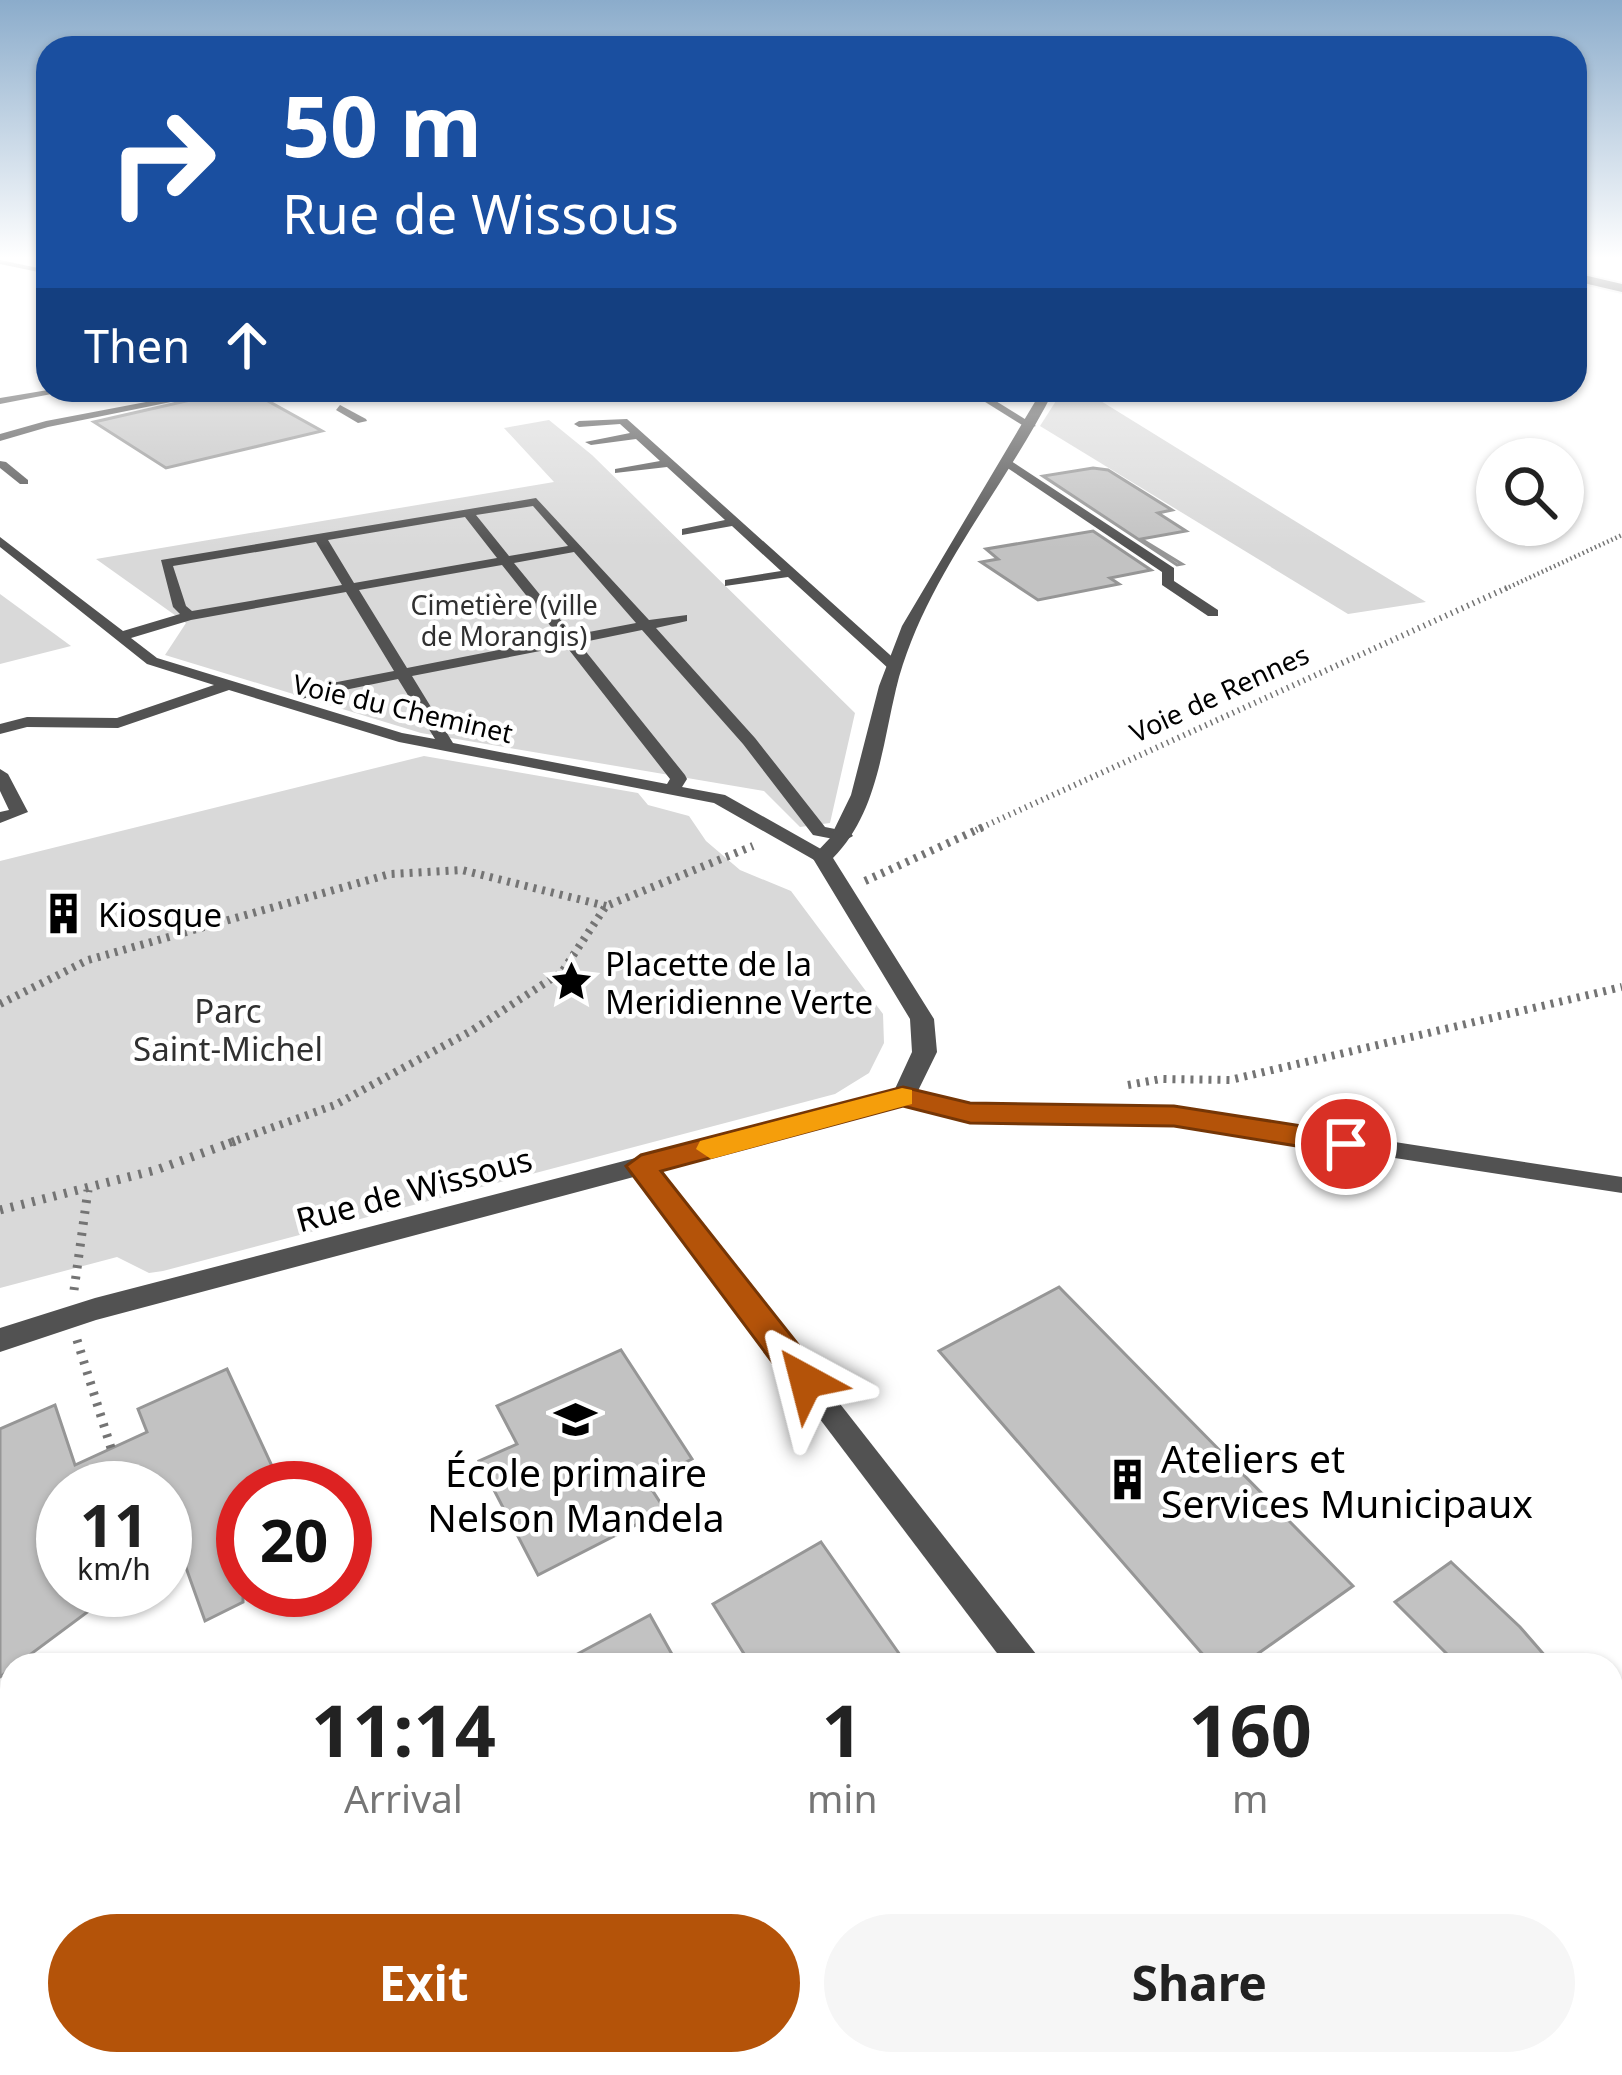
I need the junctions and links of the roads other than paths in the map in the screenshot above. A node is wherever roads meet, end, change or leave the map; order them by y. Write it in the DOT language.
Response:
graph roads {
  1 [pos="36,395"];
  2 [pos="0,401"];
  3 [pos="162,402"];
  4 [pos="991,402"];
  5 [pos="1042,402"];
  6 [pos="340,408"];
  7 [pos="362,421"];
  8 [pos="579,424"];
  9 [pos="1031,426"];
  10 [pos="638,435"];
  11 [pos="0,438"];
  12 [pos="591,442"];
  13 [pos="668,463"];
  14 [pos="1007,463"];
  15 [pos="2,464"];
  16 [pos="619,471"];
  17 [pos="24,482"];
  18 [pos="468,513"];
  19 [pos="734,522"];
  20 [pos="686,532"];
  21 [pos="320,538"];
  22 [pos="0,542"];
  23 [pos="577,548"];
  24 [pos="506,560"];
  25 [pos="791,573"];
  26 [pos="730,583"];
  27 [pos="350,588"];
  28 [pos="1213,613"];
  29 [pos="189,616"];
  30 [pos="682,618"];
  31 [pos="647,626"];
  32 [pos="122,636"];
  33 [pos="570,641"];
  34 [pos="894,666"];
  35 [pos="399,675"];
  36 [pos="226,686"];
  37 [pos="302,694"];
  38 [pos="0,729"];
  39 [pos="448,748"];
  40 [pos="0,774"];
  41 [pos="672,788"];
  42 [pos="0,818"];
  43 [pos="844,836"];
  44 [pos="822,857"];
  45 [pos="903,1097"];
  46 [pos="641,1166"];
  47 [pos="1622,1185"];
  48 [pos="0,1340"];
  49 [pos="1016,1653"];
  1 -- 2 [label="lane"];
  3 -- 11 [label="lane"];
  4 -- 9 [label="lane"];
  5 -- 9 [label="street"];
  6 -- 7 [label="lane"];
  8 -- 10 [label="lane"];
  9 -- 14 [label="street"];
  10 -- 12 [label="lane"];
  10 -- 13 [label="lane"];
  13 -- 16 [label="lane"];
  13 -- 19 [label="lane"];
  14 -- 28 [label="lane"];
  14 -- 34 [label="street"];
  15 -- 17 [label="lane"];
  18 -- 21 [label="lane"];
  18 -- 23 [label="lane"];
  18 -- 24 [label="lane"];
  19 -- 20 [label="lane"];
  19 -- 25 [label="lane"];
  21 -- 27 [label="lane"];
  21 -- 29 [label="lane"];
  22 -- 32 [label="lane, Voie du Cheminet"];
  23 -- 24 [label="lane"];
  23 -- 31 [label="lane"];
  24 -- 27 [label="lane"];
  24 -- 33 [label="lane"];
  25 -- 26 [label="lane"];
  25 -- 34 [label="lane"];
  27 -- 29 [label="lane"];
  27 -- 35 [label="lane"];
  29 -- 32 [label="lane"];
  30 -- 31 [label="lane"];
  31 -- 33 [label="lane"];
  31 -- 43 [label="lane"];
  32 -- 36 [label="lane, Voie du Cheminet"];
  33 -- 35 [label="lane"];
  33 -- 41 [label="lane"];
  34 -- 43 [label="street"];
  35 -- 37 [label="lane"];
  35 -- 39 [label="lane"];
  36 -- 38 [label="lane"];
  36 -- 39 [label="lane, Voie du Cheminet"];
  39 -- 41 [label="lane, Voie du Cheminet"];
  40 -- 42 [label="lane"];
  41 -- 44 [label="lane, Voie du Cheminet"];
  43 -- 44 [label="street"];
  44 -- 45 [label="street"];
  45 -- 46 [label="street, Rue de Wissous"];
  45 -- 47 [label="lane"];
  46 -- 48 [label="street, Rue de Wissous"];
  46 -- 49 [label="lane"];
}
